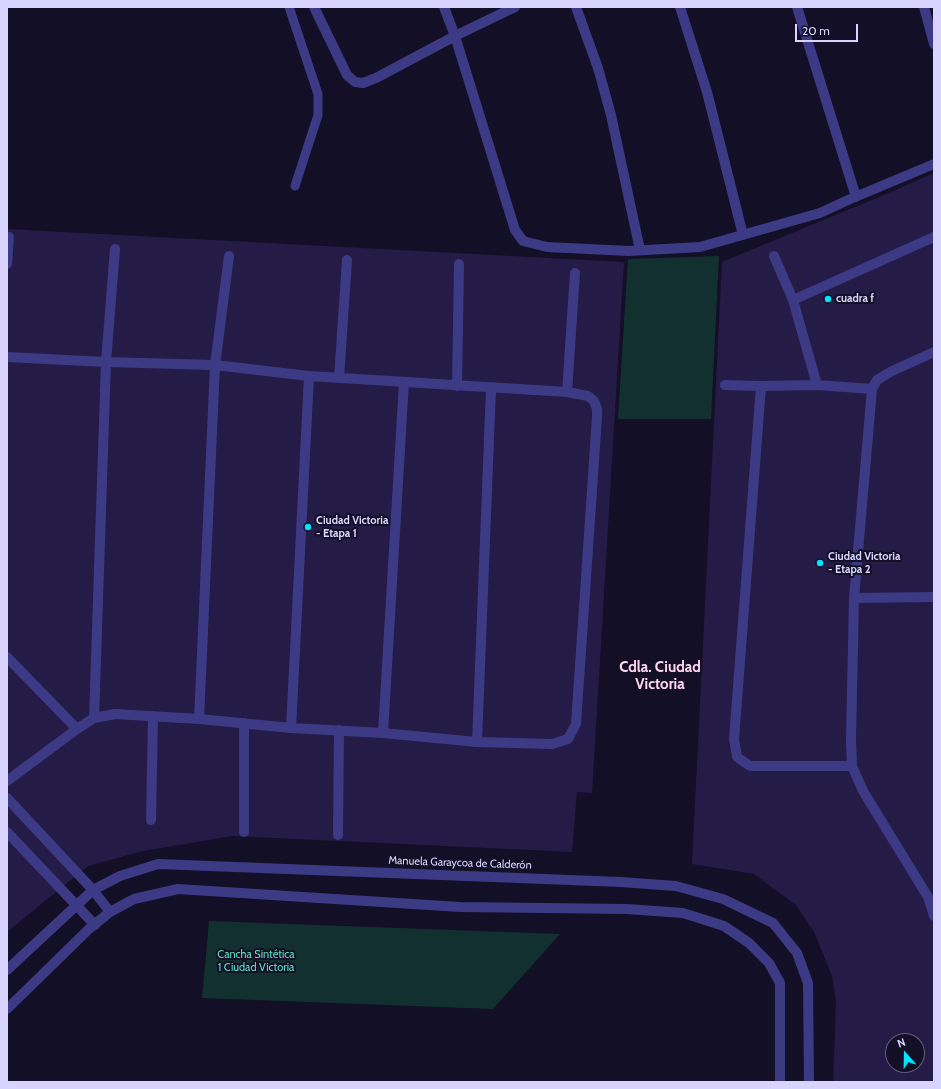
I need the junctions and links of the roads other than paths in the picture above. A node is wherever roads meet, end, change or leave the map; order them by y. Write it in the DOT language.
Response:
graph roads {
  1 [pos="289,7"];
  2 [pos="314,7"];
  3 [pos="444,7"];
  4 [pos="515,7"];
  5 [pos="576,7"];
  6 [pos="680,7"];
  7 [pos="797,7"];
  8 [pos="924,7"];
  9 [pos="455,36"];
  10 [pos="934,44"];
  11 [pos="934,164"];
  12 [pos="295,186"];
  13 [pos="856,197"];
  14 [pos="743,235"];
  15 [pos="9,237"];
  16 [pos="934,237"];
  17 [pos="115,249"];
  18 [pos="640,250"];
  19 [pos="228,256"];
  20 [pos="774,256"];
  21 [pos="347,260"];
  22 [pos="7,264"];
  23 [pos="459,264"];
  24 [pos="575,273"];
  25 [pos="793,300"];
  26 [pos="934,352"];
  27 [pos="7,357"];
  28 [pos="106,362"];
  29 [pos="215,365"];
  30 [pos="309,376"];
  31 [pos="339,378"];
  32 [pos="404,382"];
  33 [pos="725,385"];
  34 [pos="817,385"];
  35 [pos="457,386"];
  36 [pos="761,386"];
  37 [pos="491,388"];
  38 [pos="872,389"];
  39 [pos="567,392"];
  40 [pos="934,597"];
  41 [pos="854,598"];
  42 [pos="7,657"];
  43 [pos="153,716"];
  44 [pos="94,718"];
  45 [pos="199,719"];
  46 [pos="244,723"];
  47 [pos="291,728"];
  48 [pos="77,729"];
  49 [pos="339,730"];
  50 [pos="383,732"];
  51 [pos="477,742"];
  52 [pos="852,766"];
  53 [pos="7,782"];
  54 [pos="7,798"];
  55 [pos="151,820"];
  56 [pos="7,832"];
  57 [pos="244,832"];
  58 [pos="338,835"];
  59 [pos="93,890"];
  60 [pos="77,905"];
  61 [pos="110,912"];
  62 [pos="934,916"];
  63 [pos="95,925"];
  64 [pos="7,970"];
  65 [pos="7,1009"];
  66 [pos="780,1082"];
  67 [pos="809,1082"];
  1 -- 12 [label="lane"];
  2 -- 9 [label="street"];
  3 -- 9 [label="street"];
  4 -- 9 [label="street"];
  5 -- 18 [label="street"];
  6 -- 14 [label="street"];
  7 -- 13 [label="street"];
  8 -- 10 [label="street"];
  9 -- 18 [label="street"];
  11 -- 13 [label="street"];
  13 -- 14 [label="street"];
  14 -- 18 [label="street"];
  15 -- 22 [label="street"];
  16 -- 25 [label="street"];
  17 -- 28 [label="street"];
  19 -- 29 [label="street"];
  20 -- 25 [label="street"];
  21 -- 31 [label="street"];
  23 -- 35 [label="street"];
  24 -- 39 [label="street"];
  25 -- 34 [label="street"];
  26 -- 38 [label="street"];
  27 -- 28 [label="street"];
  28 -- 29 [label="street"];
  28 -- 44 [label="street"];
  29 -- 30 [label="street"];
  29 -- 45 [label="street"];
  30 -- 31 [label="street"];
  30 -- 47 [label="street"];
  31 -- 32 [label="street"];
  32 -- 35 [label="street"];
  32 -- 50 [label="street"];
  33 -- 36 [label="street"];
  34 -- 36 [label="street"];
  34 -- 38 [label="street"];
  35 -- 37 [label="street"];
  36 -- 52 [label="street"];
  37 -- 39 [label="street"];
  37 -- 51 [label="street"];
  38 -- 41 [label="street"];
  39 -- 51 [label="street"];
  40 -- 41 [label="street"];
  41 -- 52 [label="street"];
  42 -- 48 [label="street"];
  43 -- 44 [label="street"];
  43 -- 45 [label="street"];
  43 -- 55 [label="street"];
  44 -- 48 [label="street"];
  45 -- 46 [label="street"];
  46 -- 47 [label="street"];
  46 -- 57 [label="street"];
  47 -- 49 [label="street"];
  48 -- 53 [label="street"];
  49 -- 50 [label="street"];
  49 -- 58 [label="street"];
  50 -- 51 [label="street"];
  52 -- 62 [label="street"];
  54 -- 59 [label="street"];
  56 -- 60 [label="street"];
  59 -- 60 [label="street, Manuela Garaycoa de Calderón"];
  59 -- 61 [label="street"];
  59 -- 67 [label="street, Manuela Garaycoa de Calderón"];
  60 -- 63 [label="street"];
  60 -- 64 [label="street, Manuela Garaycoa de Calderón"];
  61 -- 63 [label="street"];
  61 -- 66 [label="street"];
  63 -- 65 [label="street"];
}
